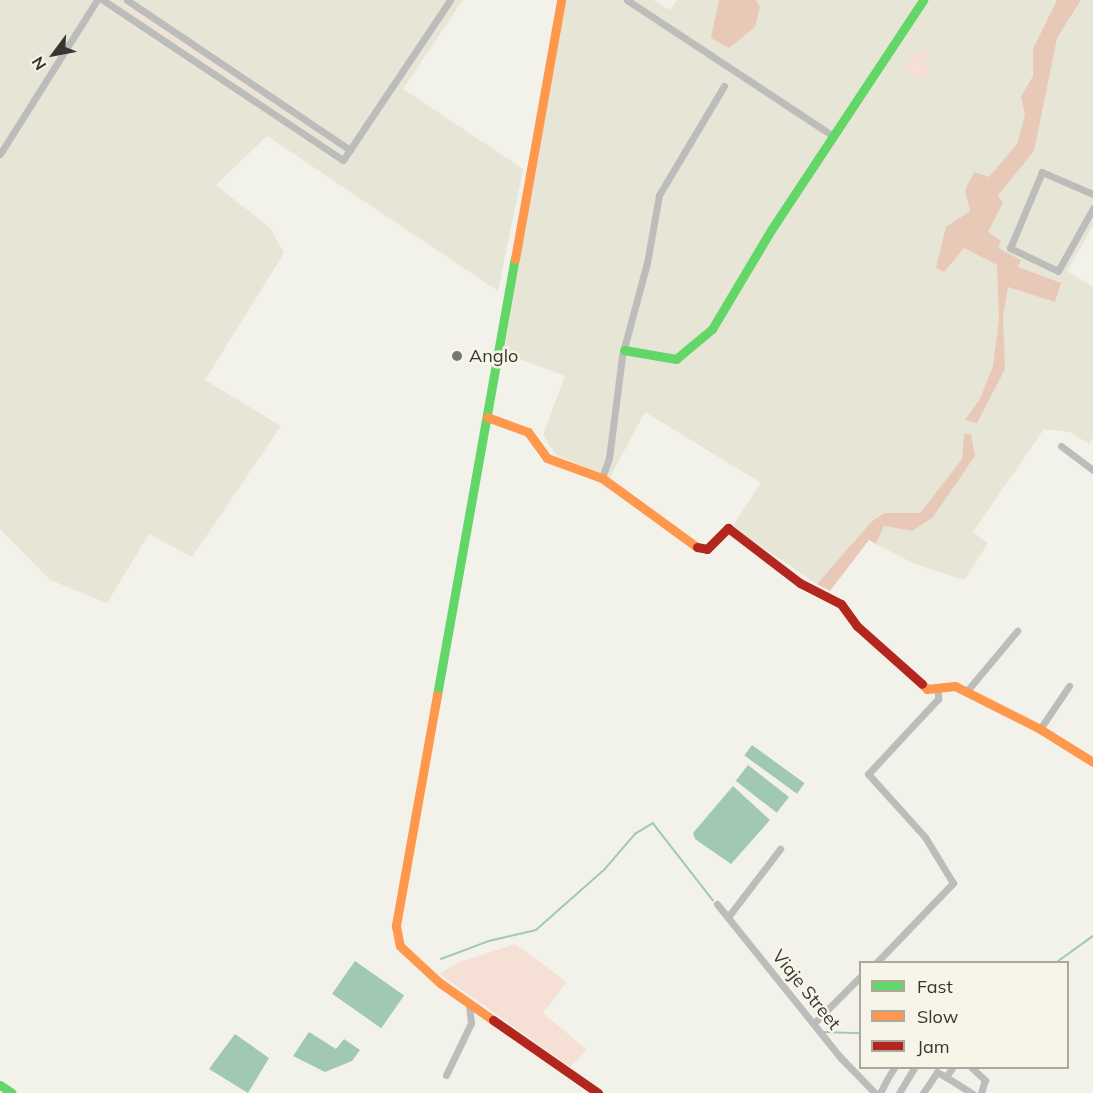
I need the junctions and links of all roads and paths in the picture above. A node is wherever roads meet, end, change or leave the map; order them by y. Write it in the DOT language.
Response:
graph roads {
  1 [pos="97,0"];
  2 [pos="103,0"];
  3 [pos="127,0"];
  4 [pos="450,0"];
  5 [pos="561,0"];
  6 [pos="627,0"];
  7 [pos="923,0"];
  8 [pos="724,86"];
  9 [pos="833,136"];
  10 [pos="350,150"];
  11 [pos="0,154"];
  12 [pos="1093,194"];
  13 [pos="1093,208"];
  14 [pos="624,350"];
  15 [pos="487,417"];
  16 [pos="1061,446"];
  17 [pos="1093,470"];
  18 [pos="602,478"];
  19 [pos="1017,631"];
  20 [pos="1069,686"];
  21 [pos="938,690"];
  22 [pos="966,692"];
  23 [pos="1040,729"];
  24 [pos="1093,762"];
  25 [pos="780,849"];
  26 [pos="717,904"];
  27 [pos="728,917"];
  28 [pos="879,961"];
  29 [pos="859,978"];
  30 [pos="469,1003"];
  31 [pos="814,1023"];
  32 [pos="893,1069"];
  33 [pos="913,1069"];
  34 [pos="951,1069"];
  35 [pos="973,1069"];
  36 [pos="446,1076"];
  37 [pos="946,1077"];
  38 [pos="0,1085"];
  39 [pos="925,1091"];
  40 [pos="12,1093"];
  41 [pos="598,1093"];
  42 [pos="875,1093"];
  43 [pos="880,1093"];
  44 [pos="898,1093"];
  45 [pos="935,1093"];
  46 [pos="972,1093"];
  47 [pos="981,1093"];
  1 -- 11 [label="street"];
  2 -- 10 [label="street"];
  3 -- 10 [label="street"];
  4 -- 10 [label="street"];
  5 -- 15 [label="street"];
  6 -- 9 [label="street"];
  7 -- 9 [label="street"];
  8 -- 14 [label="street"];
  9 -- 14 [label="street"];
  12 -- 13 [label="street"];
  14 -- 18 [label="street"];
  15 -- 18 [label="street"];
  15 -- 30 [label="street"];
  16 -- 17 [label="street"];
  18 -- 21 [label="street"];
  19 -- 22 [label="street"];
  20 -- 23 [label="street"];
  21 -- 22 [label="street"];
  21 -- 28 [label="street"];
  22 -- 23 [label="street"];
  23 -- 24 [label="street"];
  25 -- 27 [label="street"];
  26 -- 27 [label="street, Viaje Street"];
  27 -- 31 [label="street, Viaje Street"];
  29 -- 31 [label="street"];
  30 -- 36 [label="street"];
  30 -- 41 [label="street"];
  31 -- 42 [label="street, Viaje Street"];
  32 -- 43 [label="street"];
  33 -- 44 [label="street"];
  34 -- 37 [label="street"];
  35 -- 47 [label="street"];
  37 -- 39 [label="street"];
  37 -- 46 [label="street"];
  38 -- 40 [label="street"];
  39 -- 45 [label="street"];
}
